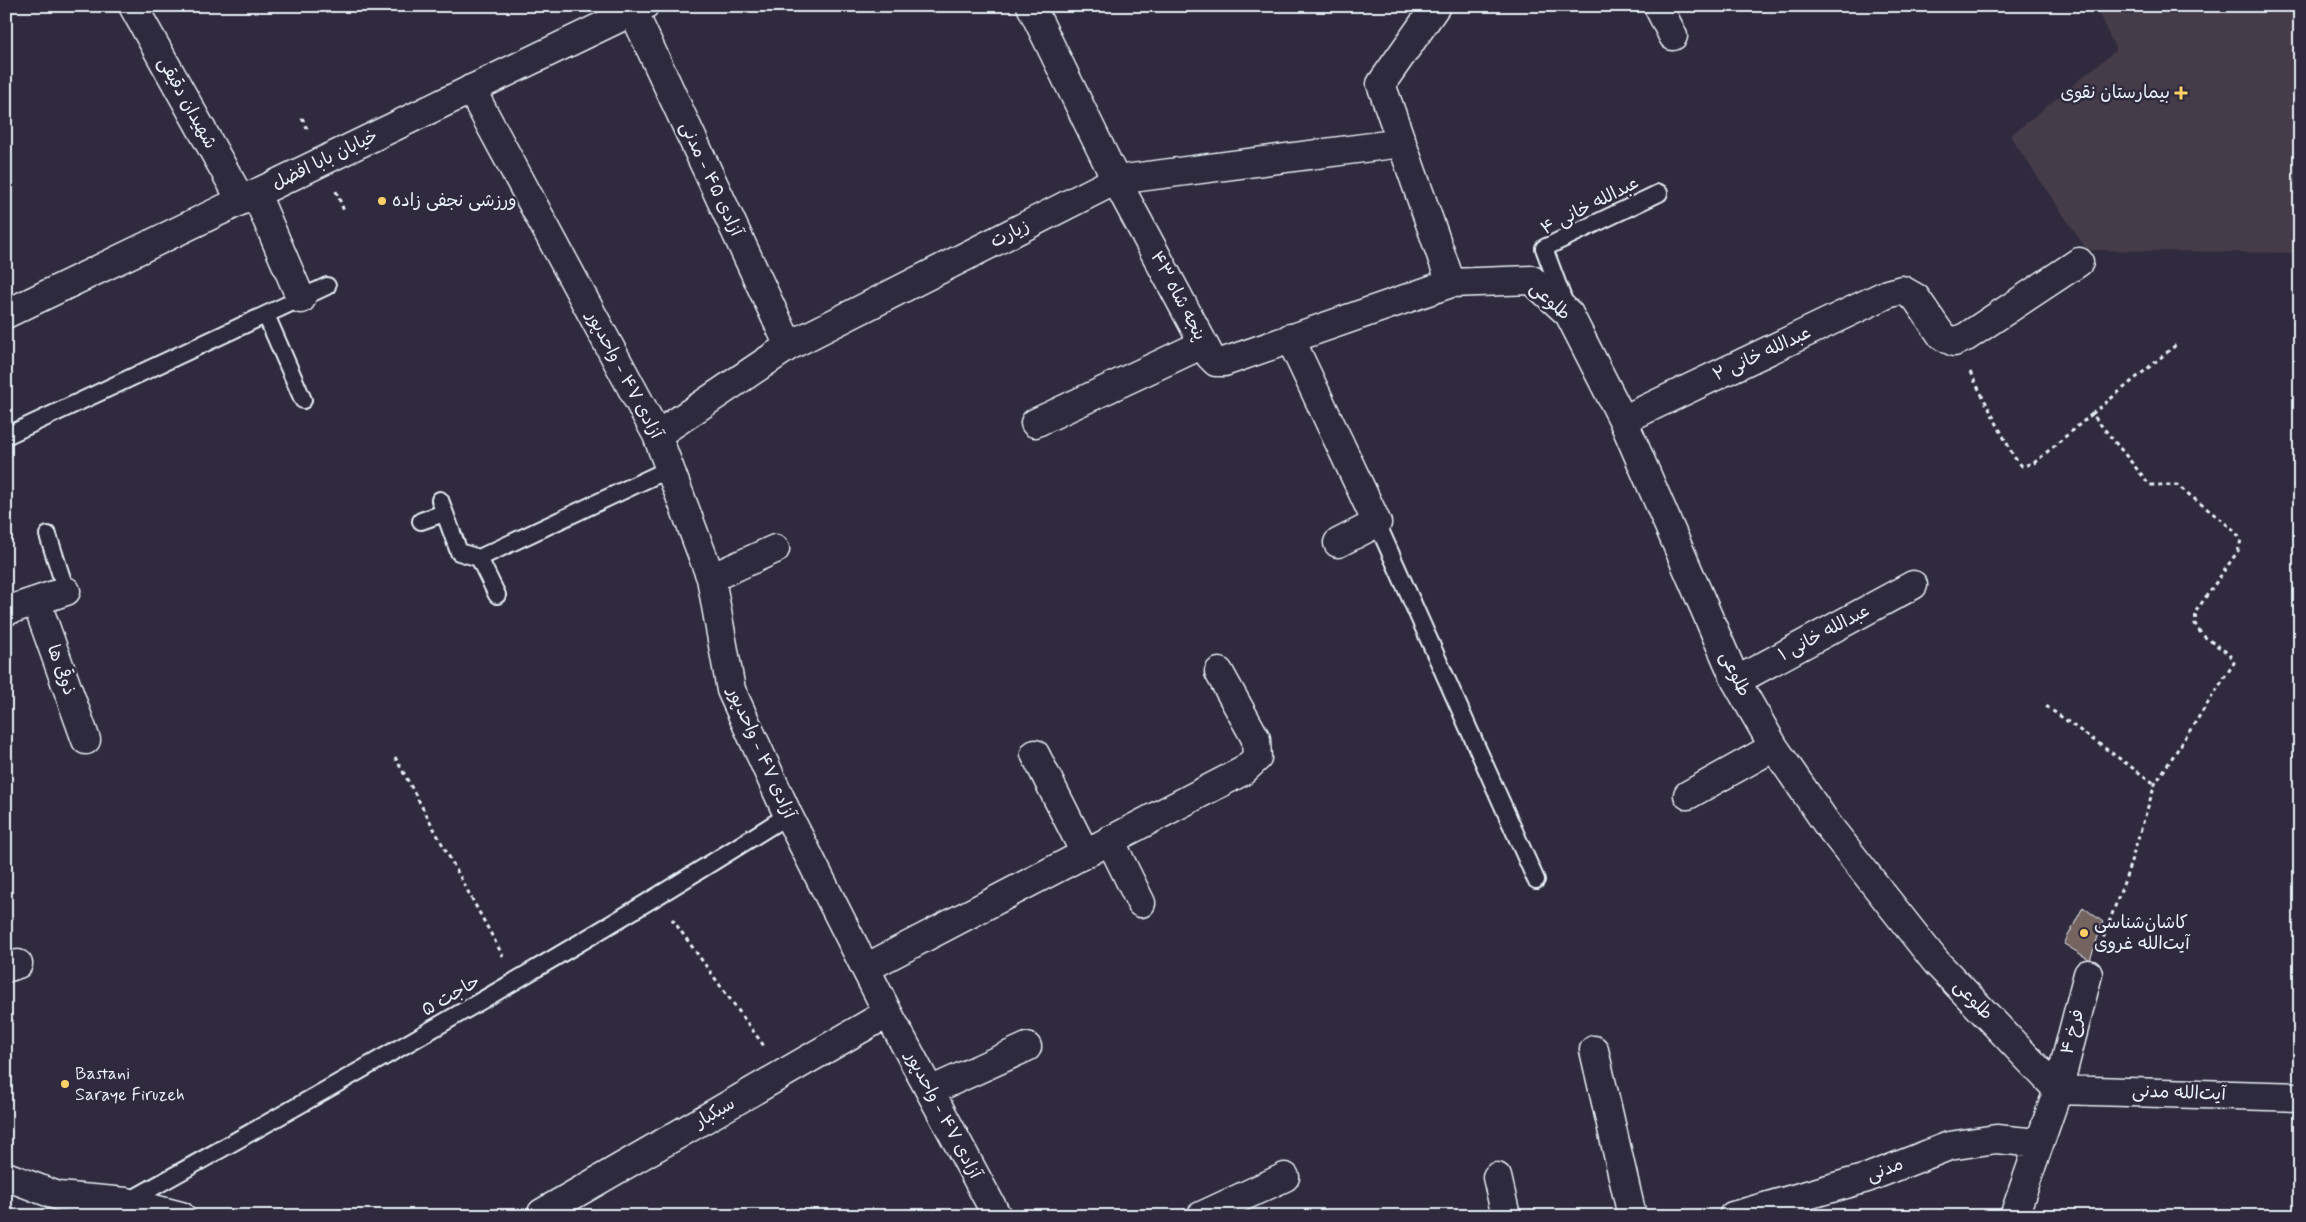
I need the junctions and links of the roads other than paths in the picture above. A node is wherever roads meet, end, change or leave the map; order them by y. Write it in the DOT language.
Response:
graph roads {
  1 [pos="133,6"];
  2 [pos="1030,6"];
  3 [pos="1436,6"];
  4 [pos="1658,6"];
  5 [pos="638,9"];
  6 [pos="1673,36"];
  7 [pos="471,89"];
  8 [pos="1402,143"];
  9 [pos="1116,180"];
  10 [pos="1659,193"];
  11 [pos="248,197"];
  12 [pos="2079,262"];
  13 [pos="1451,282"];
  14 [pos="327,286"];
  15 [pos="301,299"];
  16 [pos="6,314"];
  17 [pos="1569,314"];
  18 [pos="266,315"];
  19 [pos="1290,338"];
  20 [pos="1203,344"];
  21 [pos="789,346"];
  22 [pos="303,400"];
  23 [pos="1623,420"];
  24 [pos="1035,423"];
  25 [pos="656,435"];
  26 [pos="6,436"];
  27 [pos="669,469"];
  28 [pos="421,521"];
  29 [pos="1376,523"];
  30 [pos="48,535"];
  31 [pos="1338,543"];
  32 [pos="775,549"];
  33 [pos="480,558"];
  34 [pos="711,578"];
  35 [pos="1913,585"];
  36 [pos="66,591"];
  37 [pos="497,595"];
  38 [pos="36,601"];
  39 [pos="6,611"];
  40 [pos="1219,672"];
  41 [pos="1736,680"];
  42 [pos="86,740"];
  43 [pos="1774,747"];
  44 [pos="1035,754"];
  45 [pos="1688,795"];
  46 [pos="788,815"];
  47 [pos="1110,840"];
  48 [pos="1085,853"];
  49 [pos="1536,880"];
  50 [pos="1141,903"];
  51 [pos="866,968"];
  52 [pos="2088,974"];
  53 [pos="888,1013"];
  54 [pos="1027,1047"];
  55 [pos="1594,1050"];
  56 [pos="2058,1090"];
  57 [pos="930,1092"];
  58 [pos="2300,1097"];
  59 [pos="2039,1143"];
  60 [pos="6,1176"];
  61 [pos="1285,1177"];
  62 [pos="1497,1177"];
  63 [pos="127,1202"];
  64 [pos="543,1214"];
  65 [pos="181,1216"];
  66 [pos="997,1216"];
  67 [pos="1201,1216"];
  68 [pos="1506,1216"];
  69 [pos="1632,1216"];
  70 [pos="1733,1216"];
  71 [pos="2014,1216"];
  1 -- 11 [label="street, شهیدان دقیقی"];
  2 -- 9 [label="street, پنجه شاه ۴۳"];
  3 -- 8 [label="street"];
  4 -- 6 [label="street"];
  5 -- 7 [label="street, خیابان بابا افضل"];
  5 -- 21 [label="street, آزادی ۴۵ - مدنی"];
  7 -- 11 [label="street, خیابان بابا افضل"];
  7 -- 25 [label="street, آزادی ۴۷ - واحدپور"];
  8 -- 9 [label="street, زیارت"];
  8 -- 13 [label="street"];
  9 -- 20 [label="street, پنجه شاه ۴۳"];
  9 -- 21 [label="street, زیارت"];
  10 -- 17 [label="lane, عبدالله خانی ۴"];
  11 -- 15 [label="street, شهیدان دقیقی"];
  11 -- 16 [label="street, خیابان بابا افضل"];
  12 -- 23 [label="street, عبدالله خانی ۲"];
  13 -- 17 [label="street, طلوعی"];
  13 -- 19 [label="street, پنجه شاه ۴۳"];
  14 -- 15 [label="lane"];
  15 -- 18 [label="lane"];
  17 -- 23 [label="street, طلوعی"];
  18 -- 22 [label="lane"];
  18 -- 26 [label="lane"];
  19 -- 20 [label="street, پنجه شاه ۴۳"];
  19 -- 29 [label="street"];
  20 -- 24 [label="street"];
  21 -- 25 [label="street, زیارت"];
  23 -- 41 [label="street, طلوعی"];
  25 -- 27 [label="street, آزادی ۴۷ - واحدپور"];
  27 -- 33 [label="lane"];
  27 -- 34 [label="street, آزادی ۴۷ - واحدپور"];
  28 -- 33 [label="lane"];
  29 -- 31 [label="street"];
  29 -- 49 [label="lane"];
  30 -- 36 [label="lane"];
  32 -- 34 [label="street"];
  33 -- 37 [label="lane"];
  34 -- 46 [label="street, آزادی ۴۷ - واحدپور"];
  35 -- 41 [label="street, عبدالله خانی ۱"];
  36 -- 38 [label="street"];
  38 -- 39 [label="street"];
  38 -- 42 [label="street, ذوقی ها"];
  40 -- 47 [label="street"];
  41 -- 43 [label="street, طلوعی"];
  43 -- 45 [label="street"];
  43 -- 56 [label="street, طلوعی"];
  44 -- 48 [label="street"];
  46 -- 51 [label="street, آزادی ۴۷ - واحدپور"];
  46 -- 63 [label="lane, حاجت ۵"];
  47 -- 48 [label="street"];
  47 -- 50 [label="street"];
  48 -- 51 [label="street"];
  51 -- 53 [label="street, آزادی ۴۷ - واحدپور"];
  52 -- 56 [label="street, فرخ ۴"];
  53 -- 57 [label="street, آزادی ۴۷ - واحدپور"];
  53 -- 64 [label="street, سبکبار"];
  54 -- 57 [label="street"];
  55 -- 69 [label="street"];
  56 -- 58 [label="street, آیت‌الله مدنی"];
  56 -- 59 [label="street, فرخ ۴"];
  57 -- 66 [label="street, آزادی ۴۷ - واحدپور"];
  59 -- 70 [label="street, مدنی"];
  59 -- 71 [label="street, فرخ ۴"];
  60 -- 63 [label="street"];
  61 -- 67 [label="street"];
  62 -- 68 [label="street"];
  63 -- 65 [label="street"];
}
